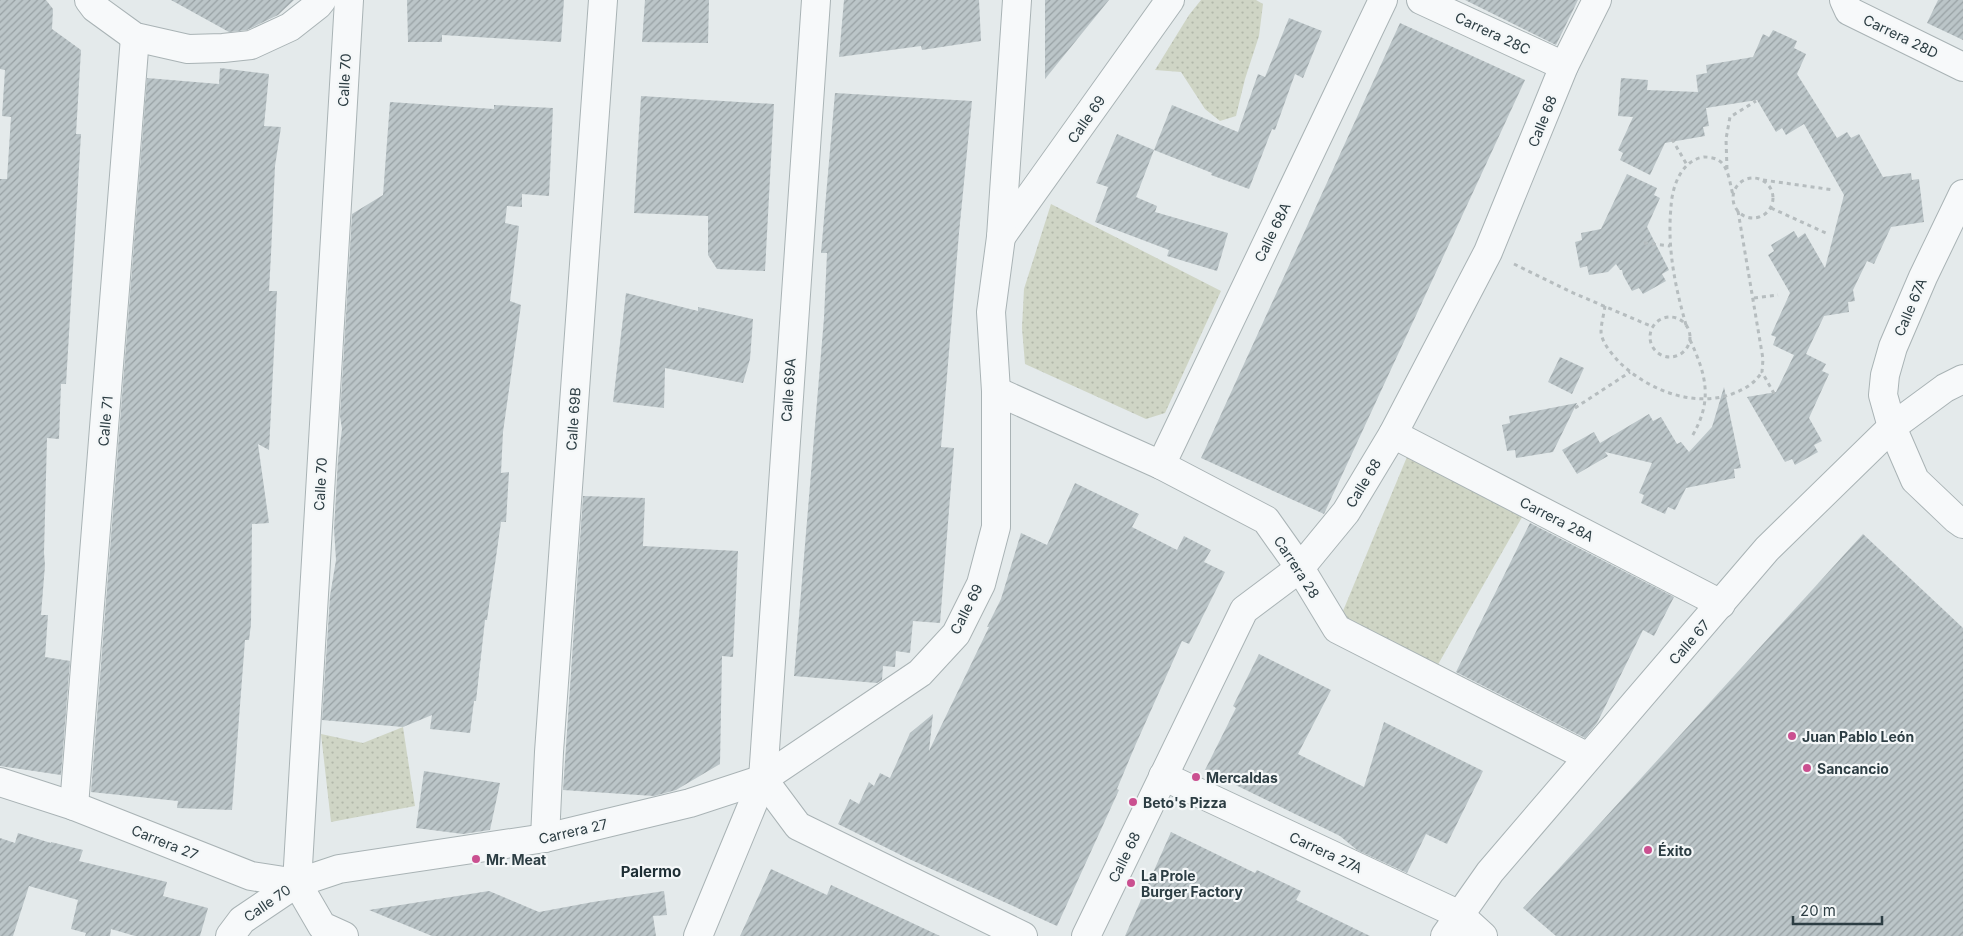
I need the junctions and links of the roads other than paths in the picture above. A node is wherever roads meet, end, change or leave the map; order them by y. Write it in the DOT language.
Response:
graph roads {
  1 [pos="90,0"];
  2 [pos="322,0"];
  3 [pos="349,0"];
  4 [pos="603,0"];
  5 [pos="816,0"];
  6 [pos="1017,0"];
  7 [pos="1170,0"];
  8 [pos="1383,0"];
  9 [pos="1421,0"];
  10 [pos="1597,0"];
  11 [pos="1844,0"];
  12 [pos="135,37"];
  13 [pos="1564,66"];
  14 [pos="1963,67"];
  15 [pos="1963,194"];
  16 [pos="1001,237"];
  17 [pos="1963,379"];
  18 [pos="996,391"];
  19 [pos="1892,427"];
  20 [pos="1393,434"];
  21 [pos="1161,465"];
  22 [pos="1963,524"];
  23 [pos="1300,568"];
  24 [pos="1722,604"];
  25 [pos="1588,757"];
  26 [pos="1163,776"];
  27 [pos="762,780"];
  28 [pos="0,782"];
  29 [pos="74,806"];
  30 [pos="545,838"];
  31 [pos="297,883"];
  32 [pos="1452,926"];
  33 [pos="230,936"];
  34 [pos="344,936"];
  35 [pos="698,936"];
  36 [pos="1023,936"];
  37 [pos="1086,936"];
  38 [pos="1483,936"];
  1 -- 12 [label="street"];
  2 -- 12 [label="street"];
  3 -- 31 [label="street, Calle 70"];
  4 -- 30 [label="street, Calle 69B"];
  5 -- 27 [label="street, Calle 69A"];
  6 -- 16 [label="street, Calle 69"];
  7 -- 16 [label="street, Calle 69"];
  8 -- 21 [label="street, Calle 68A"];
  9 -- 13 [label="street, Carrera 28C"];
  10 -- 13 [label="street, Calle 68"];
  11 -- 14 [label="street, Carrera 28D"];
  12 -- 29 [label="street, Calle 71"];
  13 -- 20 [label="street, Calle 68"];
  15 -- 19 [label="street, Calle 67A"];
  16 -- 18 [label="street, Calle 69"];
  17 -- 19 [label="street, Calle 67"];
  18 -- 21 [label="street, Carrera 28"];
  18 -- 27 [label="street, Calle 69"];
  19 -- 22 [label="street, Calle 67A"];
  19 -- 24 [label="street, Calle 67"];
  20 -- 23 [label="street, Calle 68"];
  20 -- 24 [label="street, Carrera 28A"];
  21 -- 23 [label="street, Carrera 28"];
  23 -- 25 [label="street, Carrera 28"];
  23 -- 26 [label="street, Calle 68"];
  24 -- 25 [label="street, Calle 67"];
  25 -- 32 [label="street, Calle 67"];
  26 -- 32 [label="street, Carrera 27A"];
  26 -- 37 [label="street, Calle 68"];
  27 -- 30 [label="street, Carrera 27"];
  27 -- 35 [label="street"];
  27 -- 36 [label="street"];
  28 -- 29 [label="street, Carrera 27"];
  29 -- 31 [label="street, Carrera 27"];
  30 -- 31 [label="street, Carrera 27"];
  31 -- 33 [label="street, Calle 70"];
  31 -- 34 [label="street"];
  32 -- 38 [label="street, Carrera 27A"];
}
